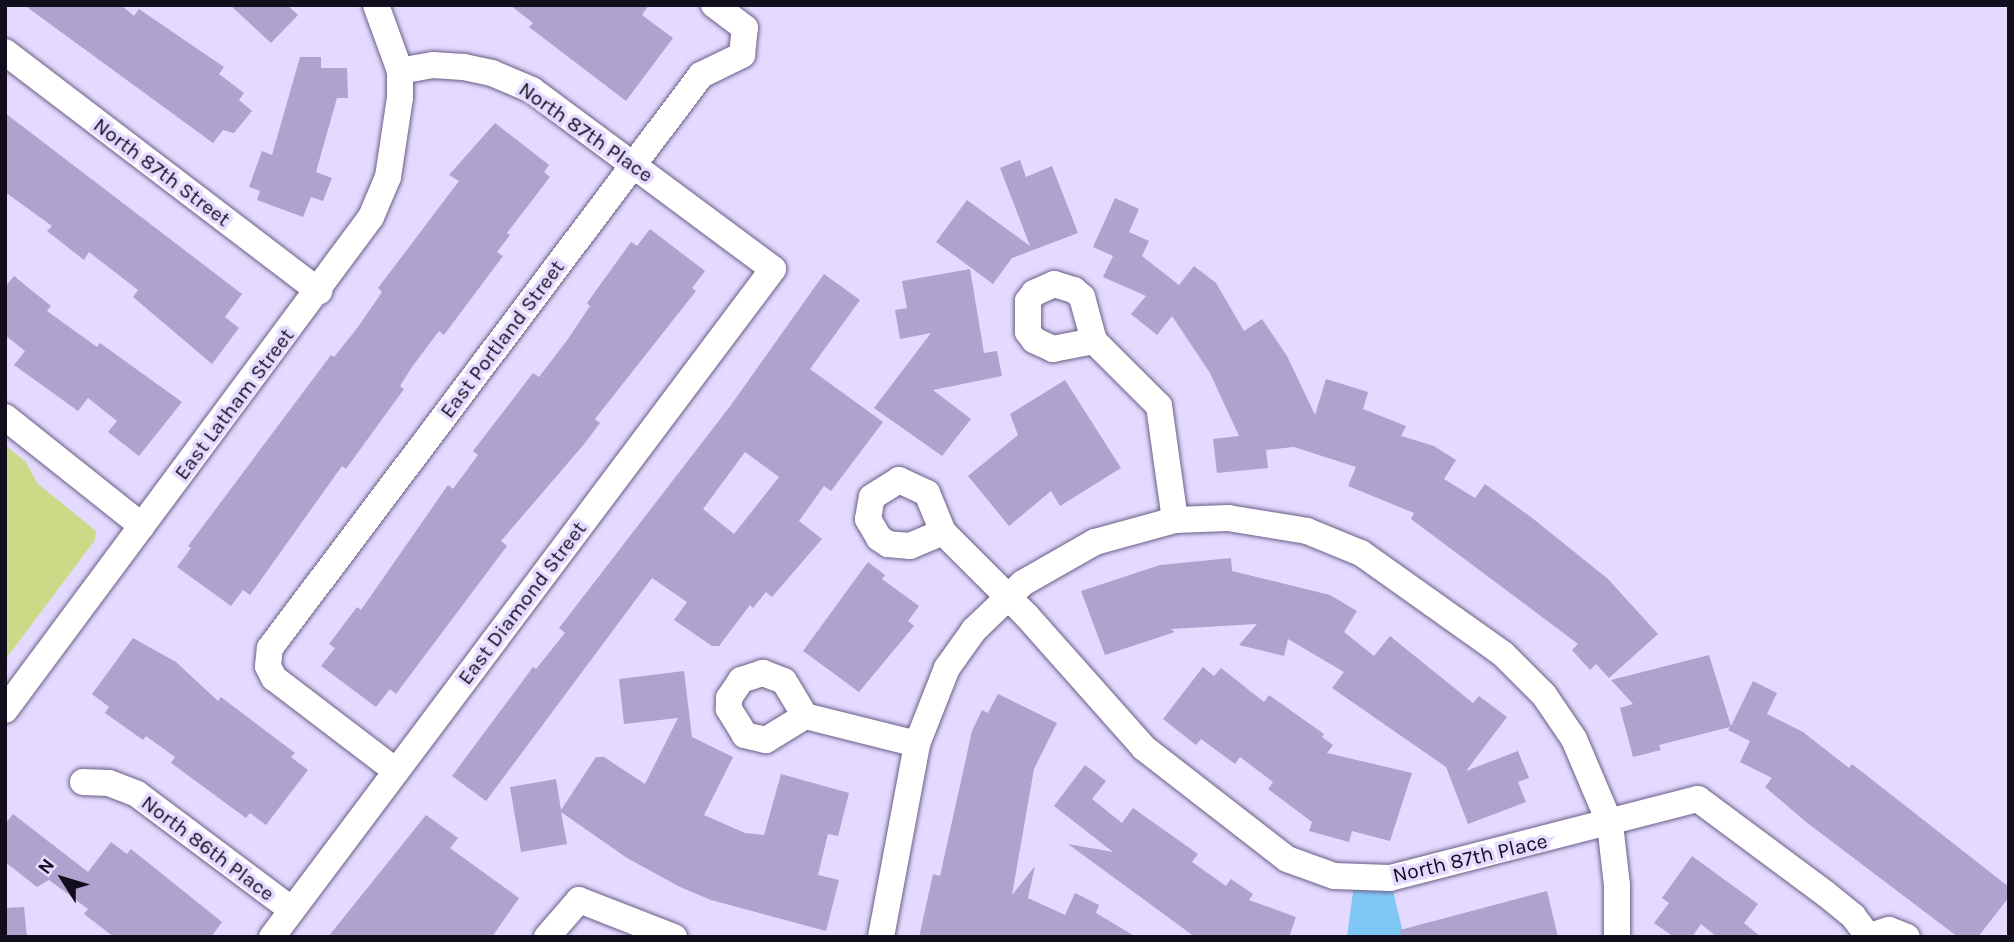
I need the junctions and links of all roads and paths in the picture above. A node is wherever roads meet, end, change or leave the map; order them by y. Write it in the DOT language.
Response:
graph roads {
  1 [pos="376,5"];
  2 [pos="714,5"];
  3 [pos="5,52"];
  4 [pos="400,71"];
  5 [pos="633,163"];
  6 [pos="774,269"];
  7 [pos="318,291"];
  8 [pos="1094,341"];
  9 [pos="5,417"];
  10 [pos="1175,520"];
  11 [pos="142,526"];
  12 [pos="943,532"];
  13 [pos="1007,596"];
  14 [pos="5,710"];
  15 [pos="805,716"];
  16 [pos="917,744"];
  17 [pos="396,771"];
  18 [pos="83,782"];
  19 [pos="1610,824"];
  20 [pos="291,909"];
  21 [pos="1867,936"];
  22 [pos="272,937"];
  23 [pos="547,937"];
  24 [pos="674,937"];
  25 [pos="881,937"];
  26 [pos="1616,937"];
  27 [pos="1907,937"];
  1 -- 4 [label="street"];
  2 -- 5 [label="street, East Portland Street"];
  3 -- 7 [label="street, North 87th Street"];
  4 -- 5 [label="street, North 87th Place"];
  4 -- 7 [label="street, East Latham Street"];
  5 -- 6 [label="street, North 87th Place"];
  5 -- 17 [label="street, East Portland Street"];
  6 -- 17 [label="street, East Diamond Street"];
  7 -- 11 [label="street, East Latham Street"];
  8 -- 10 [label="street"];
  9 -- 11 [label="street"];
  10 -- 13 [label="street"];
  10 -- 19 [label="street"];
  11 -- 14 [label="street, East Latham Street"];
  12 -- 13 [label="street, North 87th Place"];
  13 -- 16 [label="street"];
  13 -- 19 [label="street, North 87th Place"];
  15 -- 16 [label="street"];
  16 -- 25 [label="street"];
  17 -- 20 [label="street, East Diamond Street"];
  18 -- 20 [label="street, North 86th Place"];
  19 -- 21 [label="street, North 87th Place"];
  19 -- 26 [label="street"];
  20 -- 22 [label="street, East Diamond Street"];
  21 -- 27 [label="street, North 87th Place"];
  23 -- 24 [label="street"];
}
